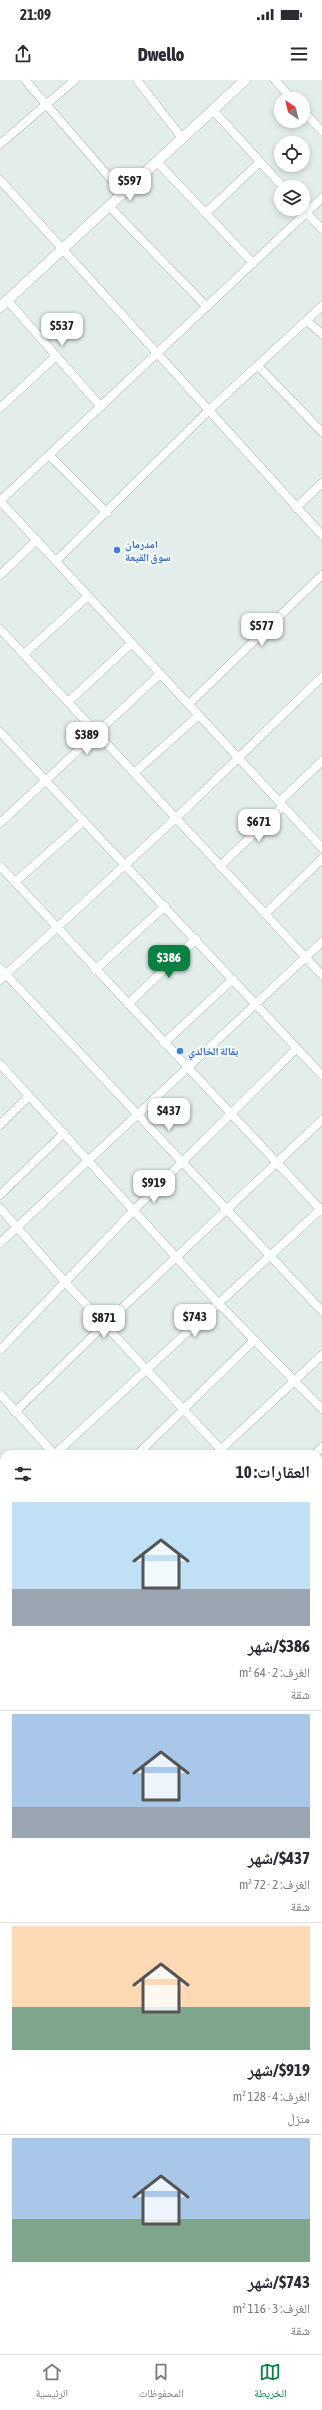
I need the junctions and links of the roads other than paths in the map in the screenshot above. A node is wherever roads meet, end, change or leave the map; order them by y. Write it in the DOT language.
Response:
graph roads {
  1 [pos="25,80"];
  2 [pos="75,80"];
  3 [pos="137,80"];
  4 [pos="245,80"];
  5 [pos="275,80"];
  6 [pos="286,92"];
  7 [pos="46,104"];
  8 [pos="213,110"];
  9 [pos="310,118"];
  10 [pos="322,131"];
  11 [pos="182,138"];
  12 [pos="0,144"];
  13 [pos="157,162"];
  14 [pos="260,162"];
  15 [pos="0,180"];
  16 [pos="277,180"];
  17 [pos="123,193"];
  18 [pos="322,198"];
  19 [pos="109,206"];
  20 [pos="310,206"];
  21 [pos="207,212"];
  22 [pos="299,216"];
  23 [pos="310,216"];
  24 [pos="322,229"];
  25 [pos="62,250"];
  26 [pos="253,263"];
  27 [pos="4,304"];
  28 [pos="322,306"];
  29 [pos="207,307"];
  30 [pos="307,320"];
  31 [pos="322,334"];
  32 [pos="156,354"];
  33 [pos="56,356"];
  34 [pos="258,366"];
  35 [pos="101,407"];
  36 [pos="0,408"];
  37 [pos="208,411"];
  38 [pos="322,432"];
  39 [pos="50,456"];
  40 [pos="322,483"];
  41 [pos="0,501"];
  42 [pos="296,508"];
  43 [pos="107,513"];
  44 [pos="322,535"];
  45 [pos="37,540"];
  46 [pos="56,561"];
  47 [pos="0,575"];
  48 [pos="322,575"];
  49 [pos="88,596"];
  50 [pos="0,629"];
  51 [pos="132,642"];
  52 [pos="24,654"];
  53 [pos="160,674"];
  54 [pos="322,677"];
  55 [pos="68,702"];
  56 [pos="189,704"];
  57 [pos="199,715"];
  58 [pos="97,733"];
  59 [pos="1,736"];
  60 [pos="238,758"];
  61 [pos="322,761"];
  62 [pos="134,773"];
  63 [pos="46,780"];
  64 [pos="281,804"];
  65 [pos="176,818"];
  66 [pos="84,821"];
  67 [pos="0,823"];
  68 [pos="322,848"];
  69 [pos="322,859"];
  70 [pos="125,865"];
  71 [pos="0,866"];
  72 [pos="220,866"];
  73 [pos="15,882"];
  74 [pos="165,906"];
  75 [pos="265,914"];
  76 [pos="57,927"];
  77 [pos="196,939"];
  78 [pos="322,942"];
  79 [pos="306,958"];
  80 [pos="95,970"];
  81 [pos="2,974"];
  82 [pos="322,975"];
  83 [pos="233,979"];
  84 [pos="128,1004"];
  85 [pos="256,1004"];
  86 [pos="164,1043"];
  87 [pos="297,1048"];
  88 [pos="0,1064"];
  89 [pos="188,1068"];
  90 [pos="322,1075"];
  91 [pos="29,1096"];
  92 [pos="139,1114"];
  93 [pos="230,1114"];
  94 [pos="322,1120"];
  95 [pos="0,1125"];
  96 [pos="64,1133"];
  97 [pos="89,1160"];
  98 [pos="183,1161"];
  99 [pos="277,1164"];
  100 [pos="0,1196"];
  101 [pos="0,1208"];
  102 [pos="227,1209"];
  103 [pos="321,1209"];
  104 [pos="134,1210"];
  105 [pos="17,1227"];
  106 [pos="0,1243"];
  107 [pos="270,1256"];
  108 [pos="177,1257"];
  109 [pos="65,1282"];
  110 [pos="218,1303"];
  111 [pos="322,1311"];
  112 [pos="104,1325"];
  113 [pos="254,1340"];
  114 [pos="0,1350"];
  115 [pos="322,1355"];
  116 [pos="147,1370"];
  117 [pos="295,1381"];
  118 [pos="0,1394"];
  119 [pos="322,1409"];
  120 [pos="184,1410"];
  121 [pos="15,1412"];
  122 [pos="51,1450"];
  123 [pos="59,1450"];
  124 [pos="142,1450"];
  125 [pos="219,1450"];
  126 [pos="223,1450"];
  1 -- 7 [label="street"];
  2 -- 7 [label="street"];
  3 -- 11 [label="street"];
  4 -- 8 [label="street"];
  5 -- 6 [label="street"];
  7 -- 12 [label="street"];
  7 -- 17 [label="street"];
  8 -- 11 [label="street"];
  8 -- 14 [label="street"];
  9 -- 10 [label="street"];
  11 -- 13 [label="street"];
  13 -- 17 [label="street"];
  13 -- 21 [label="street"];
  14 -- 16 [label="street"];
  14 -- 21 [label="street"];
  15 -- 25 [label="street"];
  17 -- 19 [label="street"];
  18 -- 20 [label="street"];
  19 -- 25 [label="street"];
  19 -- 29 [label="street"];
  21 -- 26 [label="street"];
  22 -- 26 [label="street"];
  23 -- 24 [label="street"];
  25 -- 27 [label="street"];
  25 -- 32 [label="street"];
  26 -- 29 [label="street"];
  27 -- 33 [label="street"];
  28 -- 30 [label="street"];
  29 -- 32 [label="street"];
  30 -- 31 [label="street"];
  30 -- 34 [label="street"];
  32 -- 35 [label="street"];
  32 -- 37 [label="street"];
  33 -- 35 [label="street"];
  33 -- 36 [label="street"];
  34 -- 37 [label="street"];
  34 -- 38 [label="street"];
  35 -- 39 [label="street"];
  37 -- 42 [label="street"];
  37 -- 43 [label="street"];
  39 -- 41 [label="street"];
  39 -- 43 [label="street"];
  40 -- 42 [label="street"];
  41 -- 45 [label="street"];
  42 -- 44 [label="street"];
  43 -- 46 [label="street"];
  45 -- 46 [label="street"];
  45 -- 47 [label="street"];
  46 -- 49 [label="street"];
  48 -- 56 [label="street"];
  49 -- 51 [label="street"];
  49 -- 52 [label="street"];
  50 -- 52 [label="street"];
  51 -- 53 [label="street"];
  51 -- 55 [label="street"];
  52 -- 55 [label="street"];
  53 -- 56 [label="street"];
  53 -- 58 [label="street"];
  54 -- 60 [label="street"];
  55 -- 58 [label="street"];
  56 -- 57 [label="street"];
  57 -- 60 [label="street"];
  57 -- 62 [label="street"];
  58 -- 62 [label="street"];
  58 -- 63 [label="street"];
  59 -- 63 [label="street"];
  60 -- 64 [label="street"];
  60 -- 65 [label="street"];
  61 -- 64 [label="street"];
  62 -- 65 [label="street"];
  63 -- 66 [label="street"];
  63 -- 67 [label="street"];
  64 -- 68 [label="street"];
  64 -- 72 [label="street"];
  65 -- 70 [label="street"];
  65 -- 72 [label="street"];
  66 -- 70 [label="street"];
  66 -- 73 [label="street"];
  69 -- 75 [label="street"];
  70 -- 74 [label="street"];
  70 -- 76 [label="street"];
  71 -- 73 [label="street"];
  72 -- 75 [label="street"];
  73 -- 76 [label="street"];
  74 -- 77 [label="street"];
  74 -- 80 [label="street"];
  75 -- 79 [label="street"];
  76 -- 80 [label="street"];
  76 -- 81 [label="street"];
  77 -- 83 [label="street"];
  77 -- 84 [label="street"];
  78 -- 79 [label="street"];
  79 -- 82 [label="street"];
  79 -- 85 [label="street"];
  80 -- 84 [label="street"];
  81 -- 92 [label="street"];
  83 -- 85 [label="street"];
  83 -- 86 [label="street"];
  84 -- 86 [label="street"];
  85 -- 87 [label="street"];
  85 -- 89 [label="street"];
  86 -- 89 [label="street"];
  87 -- 90 [label="street"];
  87 -- 93 [label="street"];
  88 -- 91 [label="street"];
  89 -- 92 [label="street"];
  89 -- 93 [label="street"];
  91 -- 95 [label="street"];
  91 -- 96 [label="street"];
  92 -- 97 [label="street"];
  92 -- 98 [label="street"];
  93 -- 98 [label="street"];
  93 -- 99 [label="street"];
  94 -- 99 [label="street"];
  96 -- 97 [label="street"];
  96 -- 100 [label="street"];
  97 -- 104 [label="street"];
  97 -- 105 [label="street"];
  98 -- 102 [label="street"];
  98 -- 104 [label="street"];
  99 -- 102 [label="street"];
  99 -- 103 [label="street"];
  101 -- 105 [label="street"];
  102 -- 107 [label="street"];
  102 -- 108 [label="street"];
  103 -- 107 [label="street"];
  104 -- 108 [label="street"];
  104 -- 109 [label="street"];
  105 -- 106 [label="street"];
  105 -- 109 [label="street"];
  107 -- 110 [label="street"];
  107 -- 111 [label="street"];
  108 -- 110 [label="street"];
  108 -- 112 [label="street"];
  109 -- 112 [label="street"];
  109 -- 114 [label="street"];
  110 -- 113 [label="street"];
  110 -- 116 [label="street"];
  112 -- 116 [label="street"];
  112 -- 121 [label="street"];
  113 -- 117 [label="street"];
  113 -- 120 [label="street"];
  115 -- 117 [label="street"];
  116 -- 120 [label="street"];
  116 -- 123 [label="street"];
  117 -- 119 [label="street"];
  117 -- 126 [label="street"];
  118 -- 121 [label="street"];
  120 -- 124 [label="street"];
  120 -- 125 [label="street"];
  121 -- 122 [label="street"];
}
